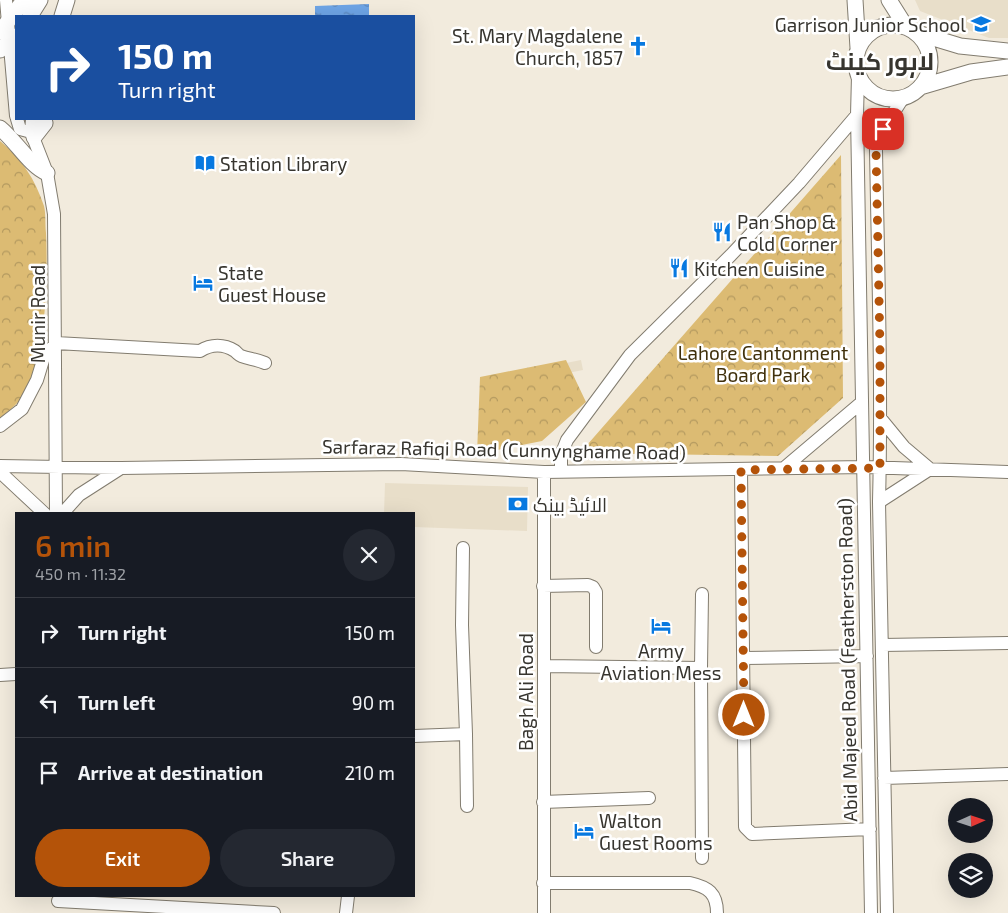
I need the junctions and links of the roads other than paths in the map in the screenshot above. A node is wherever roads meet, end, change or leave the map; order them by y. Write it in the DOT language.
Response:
graph roads {
  1 [pos="6,0"];
  2 [pos="40,0"];
  3 [pos="67,0"];
  4 [pos="849,0"];
  5 [pos="854,0"];
  6 [pos="889,0"];
  7 [pos="23,8"];
  8 [pos="62,15"];
  9 [pos="855,17"];
  10 [pos="15,22"];
  11 [pos="912,30"];
  12 [pos="7,37"];
  13 [pos="858,48"];
  14 [pos="1008,51"];
  15 [pos="1008,67"];
  16 [pos="858,76"];
  17 [pos="920,87"];
  18 [pos="903,98"];
  19 [pos="15,101"];
  20 [pos="857,114"];
  21 [pos="18,120"];
  22 [pos="32,120"];
  23 [pos="44,120"];
  24 [pos="0,128"];
  25 [pos="32,134"];
  26 [pos="47,173"];
  27 [pos="56,343"];
  28 [pos="265,363"];
  29 [pos="862,402"];
  30 [pos="881,419"];
  31 [pos="0,426"];
  32 [pos="0,466"];
  33 [pos="57,466"];
  34 [pos="864,467"];
  35 [pos="121,468"];
  36 [pos="784,468"];
  37 [pos="880,468"];
  38 [pos="930,469"];
  39 [pos="741,470"];
  40 [pos="0,472"];
  41 [pos="544,472"];
  42 [pos="561,472"];
  43 [pos="1008,472"];
  44 [pos="879,502"];
  45 [pos="43,512"];
  46 [pos="56,512"];
  47 [pos="64,512"];
  48 [pos="463,548"];
  49 [pos="543,586"];
  50 [pos="702,594"];
  51 [pos="1008,643"];
  52 [pos="882,645"];
  53 [pos="596,647"];
  54 [pos="867,656"];
  55 [pos="744,658"];
  56 [pos="544,666"];
  57 [pos="701,668"];
  58 [pos="15,674"];
  59 [pos="0,675"];
  60 [pos="466,734"];
  61 [pos="415,736"];
  62 [pos="869,750"];
  63 [pos="883,750"];
  64 [pos="1008,774"];
  65 [pos="884,778"];
  66 [pos="649,798"];
  67 [pos="543,802"];
  68 [pos="467,806"];
  69 [pos="870,829"];
  70 [pos="702,858"];
  71 [pos="543,883"];
  72 [pos="219,897"];
  73 [pos="348,897"];
  74 [pos="58,904"];
  75 [pos="218,910"];
  76 [pos="274,913"];
  77 [pos="346,913"];
  78 [pos="544,913"];
  79 [pos="717,913"];
  80 [pos="871,913"];
  81 [pos="886,913"];
  1 -- 12 [label="street"];
  2 -- 7 [label="main road"];
  3 -- 8 [label="main road"];
  4 -- 9 [label="main road"];
  5 -- 9 [label="main road"];
  6 -- 11 [label="main road"];
  9 -- 13 [label="main road"];
  10 -- 12 [label="main road"];
  11 -- 13 [label="main road"];
  11 -- 14 [label="main road"];
  11 -- 17 [label="main road"];
  12 -- 19 [label="street"];
  13 -- 16 [label="main road"];
  15 -- 17 [label="main road"];
  16 -- 18 [label="main road"];
  16 -- 20 [label="street, Abid Majeed Road (Featherston Road)"];
  17 -- 18 [label="main road"];
  18 -- 30 [label="street, Abid Majeed Road (Featherston Road)"];
  20 -- 29 [label="street, Abid Majeed Road (Featherston Road)"];
  20 -- 42 [label="street"];
  21 -- 25 [label="street"];
  22 -- 25 [label="street, Munir Road"];
  23 -- 25 [label="main road"];
  24 -- 26 [label="main road"];
  25 -- 26 [label="street, Munir Road"];
  26 -- 27 [label="street, Munir Road"];
  27 -- 28 [label="street"];
  27 -- 31 [label="street"];
  27 -- 33 [label="street, Munir Road"];
  29 -- 34 [label="street, Abid Majeed Road (Featherston Road)"];
  29 -- 36 [label="street"];
  30 -- 37 [label="street, Abid Majeed Road (Featherston Road)"];
  30 -- 38 [label="street"];
  32 -- 33 [label="street, Sarfaraz Rafiqi Road (Cunnynghame Road)"];
  33 -- 35 [label="street, Sarfaraz Rafiqi Road (Cunnynghame Road)"];
  33 -- 46 [label="street, Munir Road"];
  34 -- 36 [label="street, Sarfaraz Rafiqi Road (Cunnynghame Road)"];
  34 -- 37 [label="street, Sarfaraz Rafiqi Road (Cunnynghame Road)"];
  34 -- 54 [label="street, Abid Majeed Road (Featherston Road)"];
  35 -- 41 [label="street, Sarfaraz Rafiqi Road (Cunnynghame Road)"];
  35 -- 47 [label="street"];
  36 -- 39 [label="street, Sarfaraz Rafiqi Road (Cunnynghame Road)"];
  37 -- 38 [label="street, Sarfaraz Rafiqi Road (Cunnynghame Road)"];
  37 -- 44 [label="street, Abid Majeed Road (Featherston Road)"];
  38 -- 43 [label="street, Sarfaraz Rafiqi Road (Cunnynghame Road)"];
  38 -- 44 [label="street"];
  39 -- 42 [label="street, Sarfaraz Rafiqi Road (Cunnynghame Road)"];
  39 -- 55 [label="street"];
  40 -- 45 [label="street"];
  41 -- 42 [label="street, Sarfaraz Rafiqi Road (Cunnynghame Road)"];
  41 -- 49 [label="street, Bagh Ali Road"];
  44 -- 52 [label="street, Abid Majeed Road (Featherston Road)"];
  48 -- 60 [label="street"];
  49 -- 53 [label="street"];
  49 -- 56 [label="street, Bagh Ali Road"];
  50 -- 57 [label="street"];
  51 -- 52 [label="street"];
  52 -- 63 [label="street, Abid Majeed Road (Featherston Road)"];
  54 -- 55 [label="street"];
  54 -- 62 [label="street, Abid Majeed Road (Featherston Road)"];
  55 -- 69 [label="street"];
  56 -- 57 [label="street"];
  56 -- 67 [label="street, Bagh Ali Road"];
  57 -- 70 [label="street"];
  58 -- 59 [label="street"];
  60 -- 61 [label="street"];
  60 -- 68 [label="street"];
  62 -- 63 [label="street"];
  62 -- 69 [label="street, Abid Majeed Road (Featherston Road)"];
  63 -- 65 [label="street, Abid Majeed Road (Featherston Road)"];
  64 -- 65 [label="street"];
  65 -- 81 [label="street, Abid Majeed Road (Featherston Road)"];
  66 -- 67 [label="street"];
  67 -- 71 [label="street, Bagh Ali Road"];
  69 -- 80 [label="street, Abid Majeed Road (Featherston Road)"];
  71 -- 78 [label="street, Bagh Ali Road"];
  71 -- 79 [label="street"];
  72 -- 75 [label="street"];
  73 -- 77 [label="street"];
  74 -- 75 [label="street"];
  75 -- 76 [label="street"];
}
